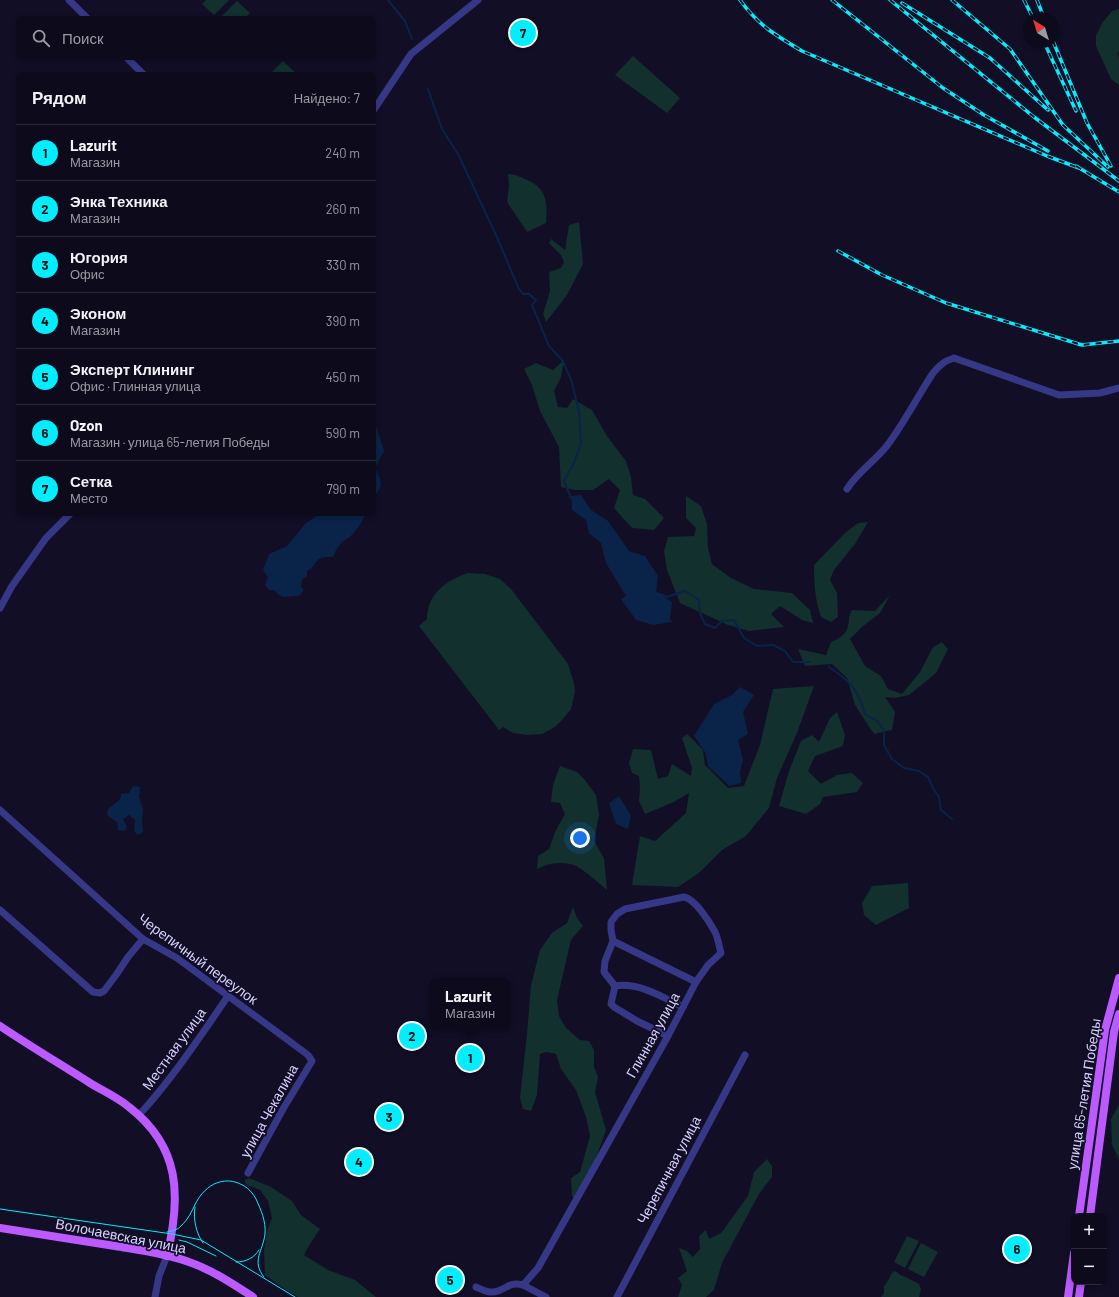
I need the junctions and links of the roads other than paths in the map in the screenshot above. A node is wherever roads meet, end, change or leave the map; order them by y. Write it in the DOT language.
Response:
graph roads {
  1 [pos="69,0"];
  2 [pos="478,0"];
  3 [pos="85,16"];
  4 [pos="129,60"];
  5 [pos="141,72"];
  6 [pos="376,107"];
  7 [pos="1119,388"];
  8 [pos="847,489"];
  9 [pos="68,516"];
  10 [pos="0,608"];
  11 [pos="0,810"];
  12 [pos="0,910"];
  13 [pos="143,939"];
  14 [pos="613,941"];
  15 [pos="1119,978"];
  16 [pos="696,982"];
  17 [pos="615,990"];
  18 [pos="228,996"];
  19 [pos="683,1007"];
  20 [pos="1119,1014"];
  21 [pos="0,1026"];
  22 [pos="668,1036"];
  23 [pos="745,1054"];
  24 [pos="312,1061"];
  25 [pos="139,1115"];
  26 [pos="248,1173"];
  27 [pos="1079,1213"];
  28 [pos="1090,1213"];
  29 [pos="0,1228"];
  30 [pos="167,1256"];
  31 [pos="1071,1275"];
  32 [pos="523,1285"];
  33 [pos="1081,1285"];
  34 [pos="476,1287"];
  35 [pos="155,1297"];
  36 [pos="253,1297"];
  37 [pos="546,1297"];
  38 [pos="617,1297"];
  39 [pos="1068,1297"];
  40 [pos="1079,1297"];
  1 -- 3 [label="street"];
  2 -- 6 [label="street"];
  4 -- 5 [label="street"];
  7 -- 8 [label="street"];
  9 -- 10 [label="street"];
  11 -- 13 [label="street, Черепичный переулок"];
  12 -- 13 [label="street"];
  13 -- 18 [label="street, Черепичный переулок"];
  14 -- 16 [label="street"];
  14 -- 16 [label="street, Глинная улица"];
  14 -- 17 [label="street, Глинная улица"];
  15 -- 27 [label="main road, улица 65-летия Победы"];
  16 -- 19 [label="street, Глинная улица"];
  17 -- 19 [label="street"];
  17 -- 22 [label="street"];
  18 -- 24 [label="street, Черепичный переулок"];
  18 -- 25 [label="street, Местная улица"];
  19 -- 22 [label="street, Глинная улица"];
  20 -- 28 [label="main road, улица 65-летия Победы"];
  21 -- 25 [label="main road"];
  22 -- 32 [label="street, Глинная улица"];
  23 -- 38 [label="street, Черепичная улица"];
  24 -- 26 [label="street, улица Чекалина"];
  25 -- 30 [label="main road"];
  29 -- 30 [label="main road, Волочаевская улица"];
  30 -- 35 [label="street"];
  30 -- 36 [label="main road, Волочаевская улица"];
  31 -- 39 [label="main road"];
  32 -- 34 [label="street"];
  32 -- 37 [label="street"];
  33 -- 40 [label="main road"];
}
